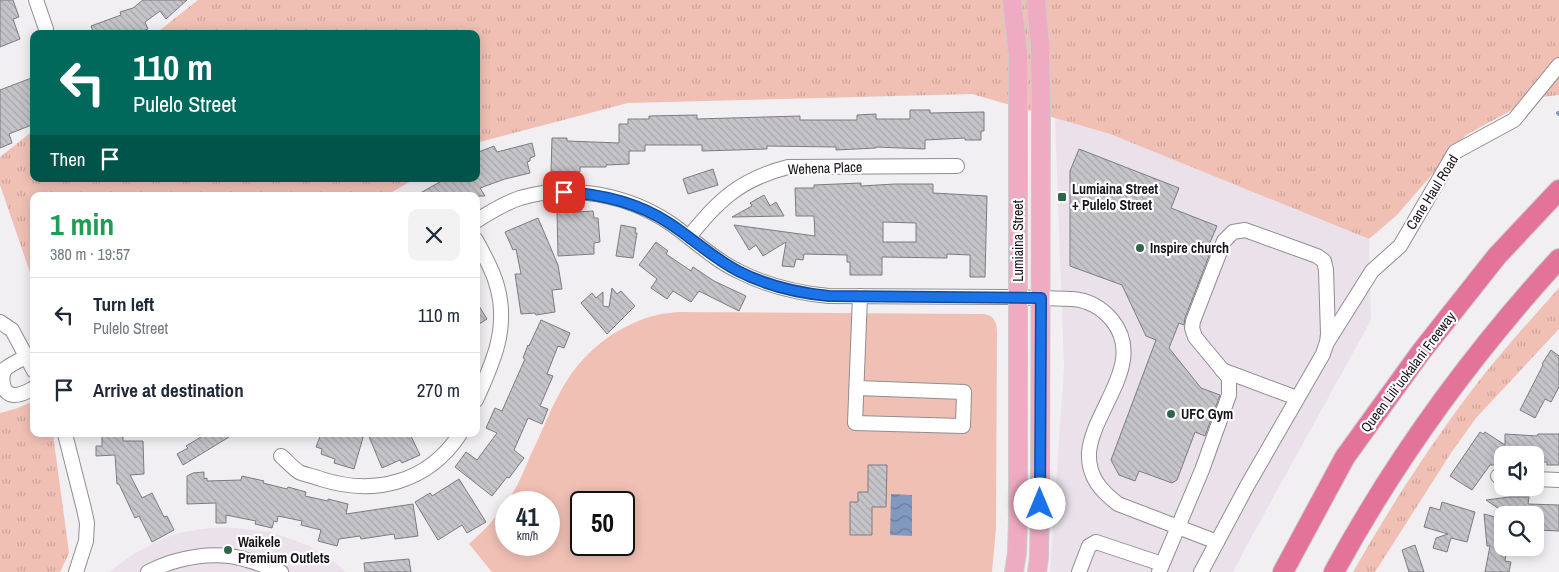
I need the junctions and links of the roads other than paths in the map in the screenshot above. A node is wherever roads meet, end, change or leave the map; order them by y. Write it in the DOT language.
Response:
graph roads {
  1 [pos="36,0"];
  2 [pos="1012,0"];
  3 [pos="1036,0"];
  4 [pos="46,29"];
  5 [pos="1559,65"];
  6 [pos="957,166"];
  7 [pos="1559,190"];
  8 [pos="480,218"];
  9 [pos="689,237"];
  10 [pos="480,248"];
  11 [pos="1559,259"];
  12 [pos="860,296"];
  13 [pos="1018,297"];
  14 [pos="1041,298"];
  15 [pos="0,322"];
  16 [pos="1327,342"];
  17 [pos="26,357"];
  18 [pos="30,364"];
  19 [pos="1222,370"];
  20 [pos="856,388"];
  21 [pos="30,390"];
  22 [pos="480,391"];
  23 [pos="1297,398"];
  24 [pos="66,437"];
  25 [pos="458,437"];
  26 [pos="282,456"];
  27 [pos="1544,479"];
  28 [pos="1559,480"];
  29 [pos="1178,526"];
  30 [pos="1217,542"];
  31 [pos="1160,568"];
  32 [pos="76,572"];
  33 [pos="148,572"];
  34 [pos="281,572"];
  35 [pos="1014,572"];
  36 [pos="1037,572"];
  37 [pos="1079,572"];
  38 [pos="1201,572"];
  39 [pos="1283,572"];
  40 [pos="1334,572"];
  1 -- 4 [label="street"];
  2 -- 13 [label="main road, Lumiaina Street"];
  3 -- 14 [label="main road, Lumiaina Street"];
  5 -- 16 [label="street, Cane Haul Road"];
  6 -- 9 [label="street, Wehena Place"];
  7 -- 39 [label="highway, Queen Liliʻuokalani Freeway"];
  8 -- 9 [label="street"];
  9 -- 12 [label="street"];
  10 -- 22 [label="street"];
  11 -- 40 [label="highway"];
  12 -- 13 [label="street"];
  12 -- 20 [label="street"];
  13 -- 14 [label="street"];
  13 -- 35 [label="main road, Lumiaina Street"];
  14 -- 29 [label="street"];
  14 -- 36 [label="main road, Lumiaina Street"];
  15 -- 17 [label="street"];
  16 -- 19 [label="street"];
  16 -- 23 [label="street"];
  17 -- 18 [label="street"];
  17 -- 21 [label="street"];
  19 -- 23 [label="street"];
  19 -- 29 [label="street"];
  20 -- 20 [label="street"];
  23 -- 30 [label="street"];
  24 -- 32 [label="street"];
  25 -- 26 [label="street"];
  27 -- 28 [label="street"];
  29 -- 30 [label="street"];
  29 -- 31 [label="street"];
  30 -- 38 [label="street"];
  31 -- 37 [label="street"];
  33 -- 34 [label="street"];
}
